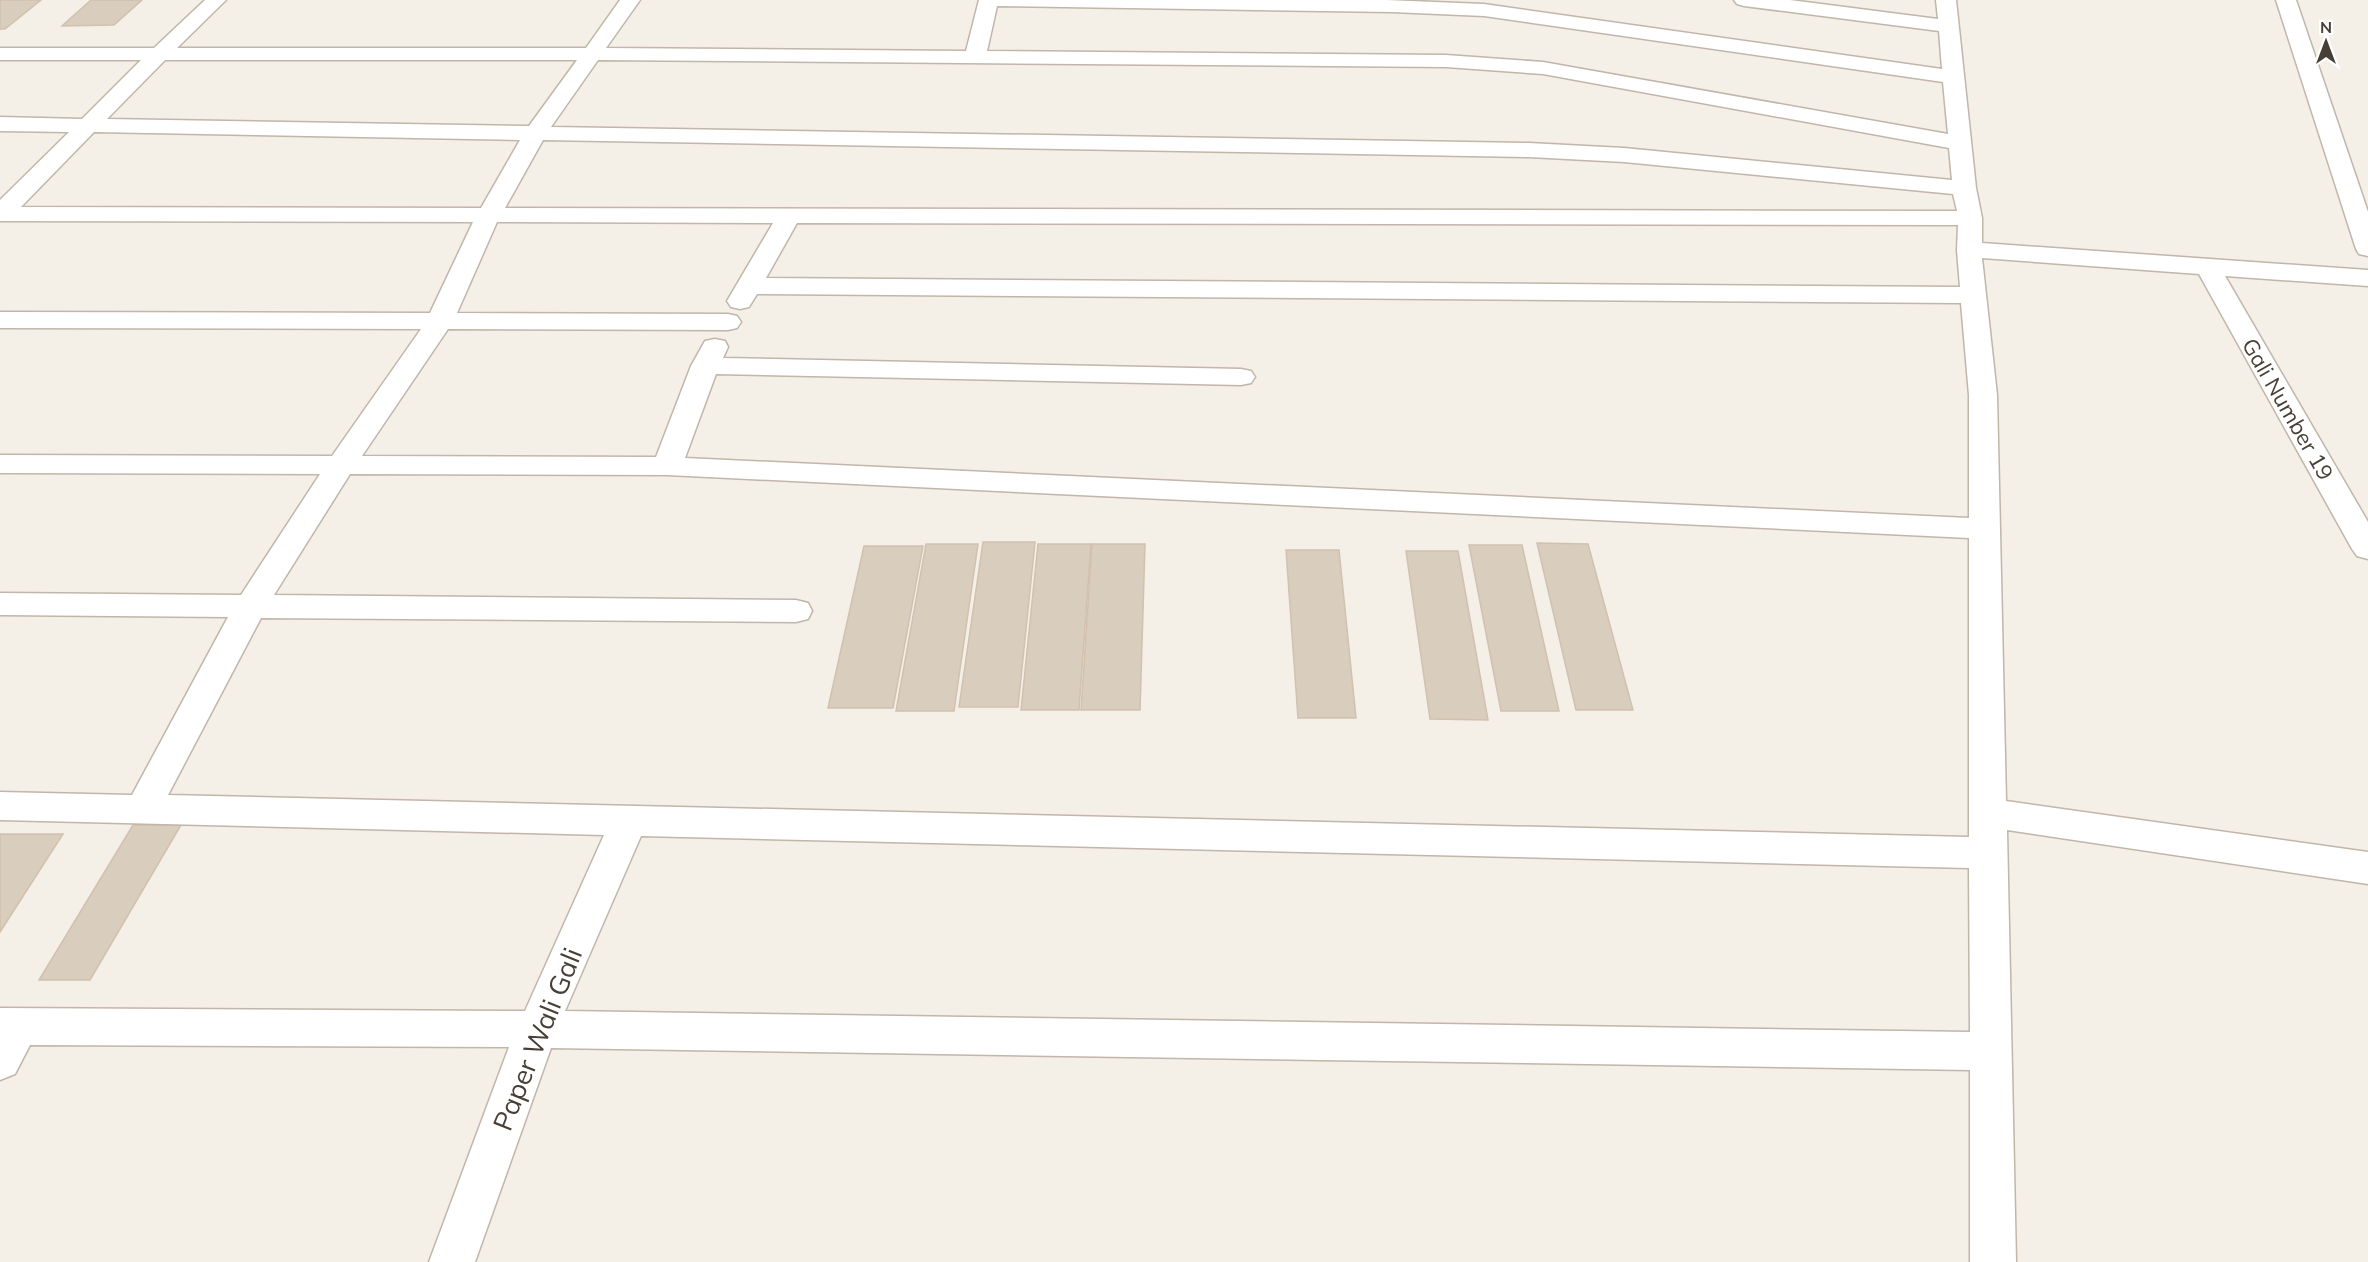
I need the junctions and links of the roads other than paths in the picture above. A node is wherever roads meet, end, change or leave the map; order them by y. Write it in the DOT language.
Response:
graph roads {
  1 [pos="216,0"];
  2 [pos="630,0"];
  3 [pos="1744,0"];
  4 [pos="2286,0"];
  5 [pos="1947,13"];
  6 [pos="160,53"];
  7 [pos="0,54"];
  8 [pos="590,54"];
  9 [pos="975,57"];
  10 [pos="1953,77"];
  11 [pos="0,124"];
  12 [pos="89,124"];
  13 [pos="536,132"];
  14 [pos="1960,143"];
  15 [pos="1967,203"];
  16 [pos="0,214"];
  17 [pos="489,214"];
  18 [pos="790,214"];
  19 [pos="2368,249"];
  20 [pos="1969,250"];
  21 [pos="2208,268"];
  22 [pos="2368,278"];
  23 [pos="748,286"];
  24 [pos="1974,295"];
  25 [pos="0,320"];
  26 [pos="440,321"];
  27 [pos="728,322"];
  28 [pos="705,366"];
  29 [pos="1241,377"];
  30 [pos="0,464"];
  31 [pos="341,465"];
  32 [pos="667,466"];
  33 [pos="1985,529"];
  34 [pos="2368,549"];
  35 [pos="0,604"];
  36 [pos="250,607"];
  37 [pos="796,612"];
  38 [pos="0,807"];
  39 [pos="142,810"];
  40 [pos="1988,813"];
  41 [pos="629,820"];
  42 [pos="1988,853"];
  43 [pos="2368,868"];
  44 [pos="537,1029"];
  45 [pos="6,1038"];
  46 [pos="1990,1051"];
  47 [pos="452,1262"];
  48 [pos="1993,1262"];
  1 -- 6 [label="street"];
  2 -- 8 [label="street"];
  3 -- 5 [label="street"];
  4 -- 19 [label="street"];
  5 -- 10 [label="street"];
  6 -- 7 [label="street"];
  6 -- 8 [label="street"];
  6 -- 12 [label="street"];
  8 -- 9 [label="street"];
  8 -- 13 [label="street"];
  9 -- 10 [label="street"];
  9 -- 14 [label="street"];
  10 -- 14 [label="street"];
  11 -- 12 [label="street"];
  12 -- 13 [label="street"];
  12 -- 16 [label="street"];
  13 -- 15 [label="street"];
  13 -- 17 [label="street"];
  14 -- 15 [label="street"];
  15 -- 18 [label="street"];
  15 -- 20 [label="street"];
  16 -- 17 [label="street"];
  17 -- 18 [label="street"];
  17 -- 26 [label="street"];
  18 -- 23 [label="street"];
  20 -- 21 [label="street"];
  20 -- 24 [label="street"];
  21 -- 22 [label="street"];
  21 -- 34 [label="street, Gali Number 19"];
  23 -- 24 [label="street"];
  23 -- 27 [label="street"];
  24 -- 33 [label="street"];
  25 -- 26 [label="street"];
  26 -- 27 [label="street"];
  26 -- 31 [label="street"];
  27 -- 28 [label="street"];
  28 -- 29 [label="street"];
  28 -- 32 [label="street"];
  30 -- 31 [label="street"];
  31 -- 32 [label="street"];
  31 -- 36 [label="street"];
  32 -- 33 [label="street"];
  33 -- 40 [label="street"];
  35 -- 36 [label="street"];
  36 -- 37 [label="street"];
  36 -- 39 [label="street"];
  38 -- 39 [label="street"];
  39 -- 41 [label="street"];
  40 -- 42 [label="street"];
  40 -- 43 [label="street"];
  41 -- 42 [label="street"];
  41 -- 44 [label="street, Paper Wali Gali"];
  42 -- 46 [label="street"];
  44 -- 45 [label="street"];
  44 -- 46 [label="street"];
  44 -- 47 [label="street, Paper Wali Gali"];
  46 -- 48 [label="street"];
}
